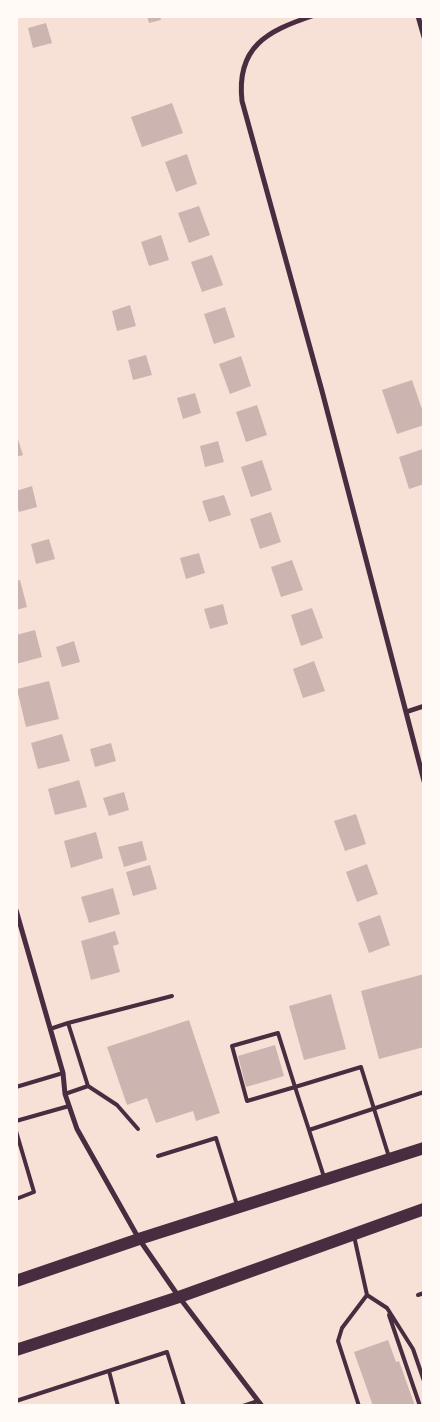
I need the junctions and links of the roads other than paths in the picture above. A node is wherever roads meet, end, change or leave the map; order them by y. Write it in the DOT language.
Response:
graph roads {
  1 [pos="312,16"];
  2 [pos="418,16"];
  3 [pos="424,37"];
  4 [pos="424,706"];
  5 [pos="406,712"];
  6 [pos="424,781"];
  7 [pos="16,910"];
  8 [pos="172,996"];
  9 [pos="68,1022"];
  10 [pos="50,1029"];
  11 [pos="63,1073"];
  12 [pos="88,1086"];
  13 [pos="16,1087"];
  14 [pos="295,1087"];
  15 [pos="424,1092"];
  16 [pos="65,1094"];
  17 [pos="69,1106"];
  18 [pos="374,1108"];
  19 [pos="16,1121"];
  20 [pos="138,1129"];
  21 [pos="309,1130"];
  22 [pos="16,1131"];
  23 [pos="424,1148"];
  24 [pos="158,1156"];
  25 [pos="389,1159"];
  26 [pos="325,1180"];
  27 [pos="16,1199"];
  28 [pos="237,1207"];
  29 [pos="424,1209"];
  30 [pos="354,1233"];
  31 [pos="139,1238"];
  32 [pos="16,1281"];
  33 [pos="424,1293"];
  34 [pos="367,1295"];
  35 [pos="418,1295"];
  36 [pos="179,1296"];
  37 [pos="387,1308"];
  38 [pos="16,1350"];
  39 [pos="109,1371"];
  40 [pos="424,1381"];
  41 [pos="16,1401"];
  42 [pos="260,1403"];
  43 [pos="118,1406"];
  44 [pos="184,1406"];
  45 [pos="243,1406"];
  46 [pos="359,1406"];
  47 [pos="420,1406"];
  1 -- 5 [label="street"];
  2 -- 3 [label="street"];
  4 -- 5 [label="street"];
  5 -- 6 [label="street"];
  7 -- 10 [label="street"];
  8 -- 9 [label="lane"];
  9 -- 10 [label="lane"];
  9 -- 12 [label="lane"];
  10 -- 11 [label="street"];
  11 -- 13 [label="lane"];
  11 -- 16 [label="street"];
  12 -- 16 [label="lane"];
  12 -- 20 [label="lane"];
  14 -- 14 [label="lane"];
  14 -- 18 [label="lane"];
  14 -- 21 [label="lane"];
  15 -- 18 [label="lane"];
  16 -- 17 [label="street"];
  17 -- 19 [label="lane"];
  17 -- 31 [label="street"];
  18 -- 21 [label="lane"];
  18 -- 25 [label="lane"];
  21 -- 26 [label="lane"];
  22 -- 27 [label="lane"];
  23 -- 25 [label="main road"];
  24 -- 28 [label="lane"];
  25 -- 26 [label="main road"];
  26 -- 28 [label="main road"];
  28 -- 31 [label="main road"];
  29 -- 30 [label="main road"];
  30 -- 34 [label="lane"];
  30 -- 36 [label="main road"];
  31 -- 32 [label="main road"];
  31 -- 36 [label="street"];
  33 -- 35 [label="lane"];
  34 -- 37 [label="lane"];
  34 -- 46 [label="lane"];
  36 -- 38 [label="main road"];
  36 -- 42 [label="street"];
  37 -- 40 [label="lane"];
  37 -- 47 [label="lane"];
  39 -- 41 [label="lane"];
  39 -- 43 [label="lane"];
  39 -- 44 [label="lane"];
  42 -- 45 [label="lane"];
}
